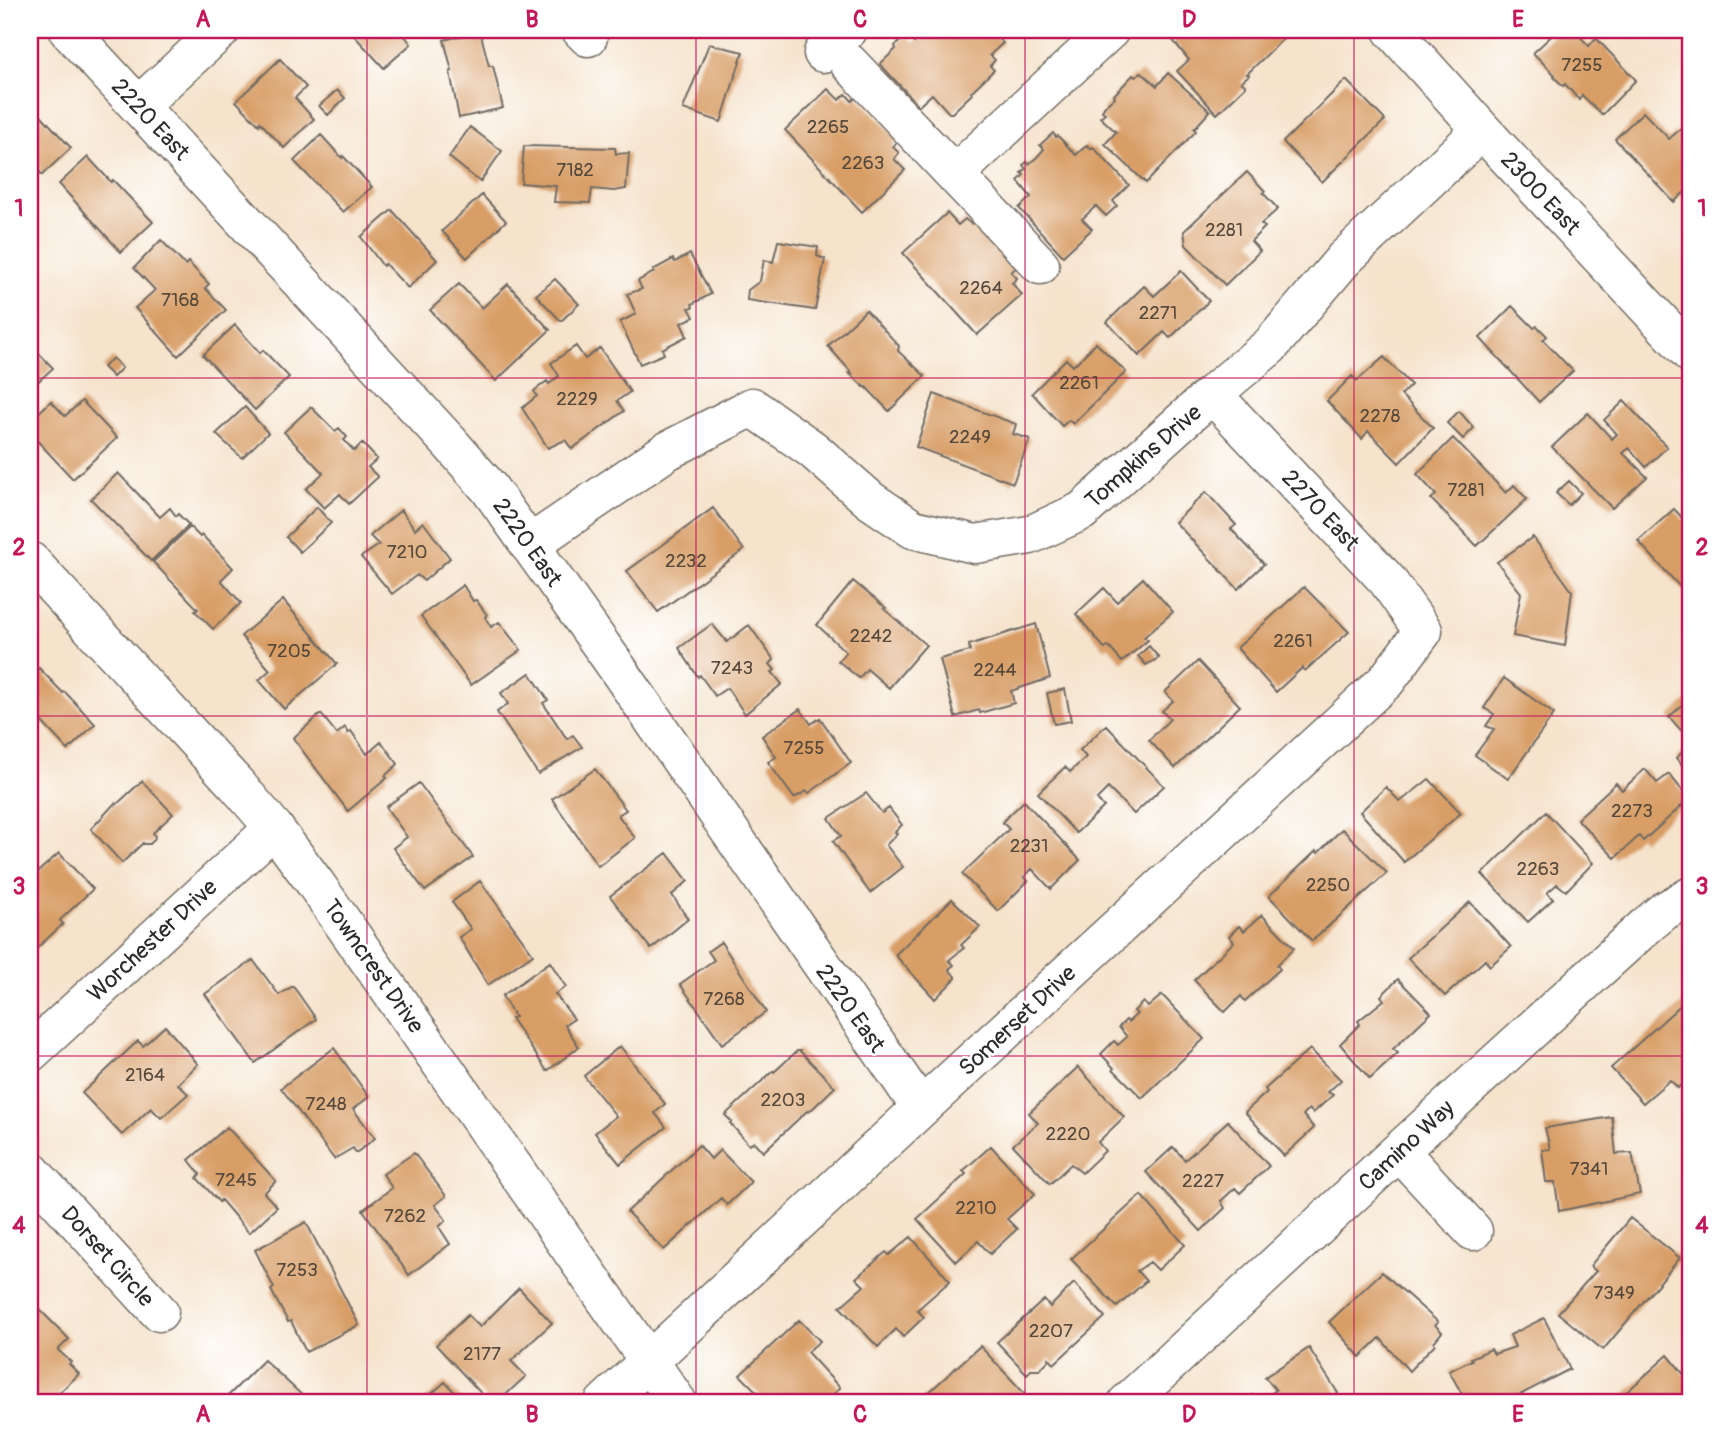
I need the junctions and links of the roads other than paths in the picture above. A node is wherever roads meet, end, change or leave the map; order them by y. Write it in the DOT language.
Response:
graph roads {
  1 [pos="68,30"];
  2 [pos="220,30"];
  3 [pos="1110,30"];
  4 [pos="1392,30"];
  5 [pos="840,49"];
  6 [pos="138,106"];
  7 [pos="1482,130"];
  8 [pos="955,174"];
  9 [pos="1040,265"];
  10 [pos="1691,354"];
  11 [pos="1212,394"];
  12 [pos="529,545"];
  13 [pos="31,564"];
  14 [pos="1423,631"];
  15 [pos="274,828"];
  16 [pos="1688,903"];
  17 [pos="30,1053"];
  18 [pos="921,1108"];
  19 [pos="1399,1151"];
  20 [pos="30,1170"];
  21 [pos="1473,1231"];
  22 [pos="159,1312"];
  23 [pos="649,1361"];
  24 [pos="1131,1402"];
  25 [pos="604,1403"];
  26 [pos="678,1403"];
  1 -- 6 [label="street, 2220 East"];
  2 -- 6 [label="street"];
  3 -- 8 [label="street"];
  4 -- 7 [label="street, 2300 East"];
  5 -- 8 [label="street"];
  6 -- 12 [label="street, 2220 East"];
  7 -- 10 [label="street, 2300 East"];
  7 -- 11 [label="street, Tompkins Drive"];
  8 -- 9 [label="street"];
  11 -- 12 [label="street, Tompkins Drive"];
  11 -- 14 [label="street, 2270 East"];
  12 -- 18 [label="street, 2220 East"];
  13 -- 15 [label="street, Towncrest Drive"];
  14 -- 18 [label="street, Somerset Drive"];
  15 -- 17 [label="street, Worchester Drive"];
  15 -- 23 [label="street, Towncrest Drive"];
  16 -- 19 [label="street, Camino Way"];
  18 -- 23 [label="street, Somerset Drive"];
  19 -- 21 [label="street"];
  19 -- 24 [label="street, Camino Way"];
  20 -- 22 [label="street, Dorset Circle"];
  23 -- 25 [label="street, Somerset Drive"];
  23 -- 26 [label="street, Towncrest Drive"];
}
